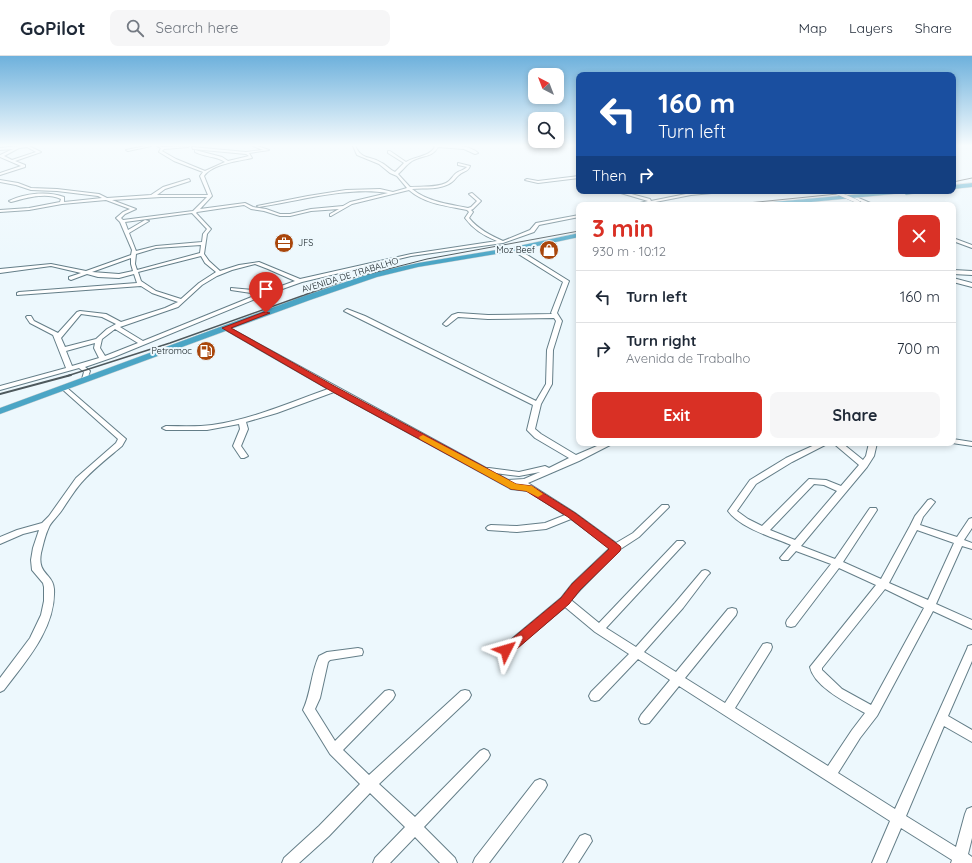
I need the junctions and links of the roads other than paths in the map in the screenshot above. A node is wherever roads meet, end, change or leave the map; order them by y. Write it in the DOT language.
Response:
graph roads {
  1 [pos="13,184"];
  2 [pos="178,184"];
  3 [pos="205,184"];
  4 [pos="406,184"];
  5 [pos="445,184"];
  6 [pos="972,186"];
  7 [pos="956,188"];
  8 [pos="409,189"];
  9 [pos="393,193"];
  10 [pos="471,194"];
  11 [pos="625,194"];
  12 [pos="688,194"];
  13 [pos="840,194"];
  14 [pos="882,194"];
  15 [pos="890,194"];
  16 [pos="153,196"];
  17 [pos="210,196"];
  18 [pos="854,197"];
  19 [pos="106,199"];
  20 [pos="11,200"];
  21 [pos="654,201"];
  22 [pos="62,202"];
  23 [pos="649,202"];
  24 [pos="793,202"];
  25 [pos="813,202"];
  26 [pos="857,202"];
  27 [pos="866,202"];
  28 [pos="343,207"];
  29 [pos="252,208"];
  30 [pos="134,209"];
  31 [pos="468,209"];
  32 [pos="140,210"];
  33 [pos="0,211"];
  34 [pos="195,211"];
  35 [pos="331,215"];
  36 [pos="576,217"];
  37 [pos="150,218"];
  38 [pos="122,221"];
  39 [pos="127,232"];
  40 [pos="576,236"];
  41 [pos="956,240"];
  42 [pos="502,242"];
  43 [pos="204,243"];
  44 [pos="972,247"];
  45 [pos="514,249"];
  46 [pos="133,254"];
  47 [pos="202,254"];
  48 [pos="0,272"];
  49 [pos="137,272"];
  50 [pos="219,272"];
  51 [pos="956,272"];
  52 [pos="88,273"];
  53 [pos="972,273"];
  54 [pos="71,278"];
  55 [pos="300,281"];
  56 [pos="956,281"];
  57 [pos="141,284"];
  58 [pos="972,285"];
  59 [pos="233,289"];
  60 [pos="19,294"];
  61 [pos="258,296"];
  62 [pos="182,301"];
  63 [pos="347,311"];
  64 [pos="29,316"];
  65 [pos="555,316"];
  66 [pos="446,324"];
  67 [pos="118,325"];
  68 [pos="226,328"];
  69 [pos="58,338"];
  70 [pos="97,341"];
  71 [pos="143,344"];
  72 [pos="62,350"];
  73 [pos="103,359"];
  74 [pos="80,366"];
  75 [pos="70,369"];
  76 [pos="85,379"];
  77 [pos="0,388"];
  78 [pos="64,388"];
  79 [pos="334,389"];
  80 [pos="537,404"];
  81 [pos="0,411"];
  82 [pos="242,420"];
  83 [pos="166,428"];
  84 [pos="956,442"];
  85 [pos="972,444"];
  86 [pos="604,446"];
  87 [pos="819,446"];
  88 [pos="841,446"];
  89 [pos="873,446"];
  90 [pos="244,456"];
  91 [pos="576,459"];
  92 [pos="565,464"];
  93 [pos="864,464"];
  94 [pos="482,470"];
  95 [pos="525,485"];
  96 [pos="842,490"];
  97 [pos="931,502"];
  98 [pos="665,507"];
  99 [pos="872,510"];
  100 [pos="572,515"];
  101 [pos="972,521"];
  102 [pos="45,525"];
  103 [pos="916,526"];
  104 [pos="491,528"];
  105 [pos="764,530"];
  106 [pos="0,541"];
  107 [pos="960,541"];
  108 [pos="680,542"];
  109 [pos="796,545"];
  110 [pos="972,546"];
  111 [pos="616,548"];
  112 [pos="785,558"];
  113 [pos="837,563"];
  114 [pos="705,573"];
  115 [pos="883,584"];
  116 [pos="565,601"];
  117 [pos="931,605"];
  118 [pos="732,612"];
  119 [pos="792,623"];
  120 [pos="972,625"];
  121 [pos="599,629"];
  122 [pos="767,647"];
  123 [pos="972,649"];
  124 [pos="506,650"];
  125 [pos="358,652"];
  126 [pos="638,653"];
  127 [pos="677,679"];
  128 [pos="0,687"];
  129 [pos="389,695"];
  130 [pos="465,695"];
  131 [pos="595,696"];
  132 [pos="727,710"];
  133 [pos="872,712"];
  134 [pos="941,718"];
  135 [pos="645,719"];
  136 [pos="972,736"];
  137 [pos="334,750"];
  138 [pos="484,755"];
  139 [pos="830,774"];
  140 [pos="370,783"];
  141 [pos="540,785"];
  142 [pos="972,814"];
  143 [pos="898,819"];
  144 [pos="415,827"];
  145 [pos="585,841"];
  146 [pos="962,861"];
  147 [pos="288,863"];
  148 [pos="380,863"];
  149 [pos="450,863"];
  150 [pos="480,863"];
  151 [pos="570,863"];
  152 [pos="879,863"];
  1 -- 19 [label="street"];
  2 -- 16 [label="street"];
  3 -- 17 [label="street"];
  4 -- 8 [label="street"];
  5 -- 8 [label="street"];
  6 -- 7 [label="highway"];
  8 -- 9 [label="street"];
  8 -- 31 [label="street"];
  9 -- 28 [label="street"];
  9 -- 29 [label="street"];
  10 -- 31 [label="street"];
  11 -- 21 [label="street"];
  12 -- 21 [label="street"];
  13 -- 26 [label="street, bridge"];
  14 -- 18 [label="highway"];
  15 -- 18 [label="highway"];
  16 -- 17 [label="street"];
  16 -- 19 [label="street"];
  17 -- 34 [label="street"];
  18 -- 24 [label="highway"];
  18 -- 25 [label="highway"];
  18 -- 27 [label="street"];
  19 -- 22 [label="street"];
  19 -- 30 [label="street"];
  20 -- 22 [label="street"];
  21 -- 23 [label="street"];
  22 -- 33 [label="street"];
  28 -- 29 [label="street"];
  28 -- 35 [label="street"];
  29 -- 34 [label="street"];
  30 -- 32 [label="street"];
  30 -- 38 [label="street"];
  31 -- 42 [label="street"];
  34 -- 37 [label="street"];
  34 -- 43 [label="street"];
  36 -- 42 [label="street"];
  37 -- 38 [label="street"];
  37 -- 39 [label="street"];
  38 -- 39 [label="street"];
  39 -- 46 [label="street"];
  40 -- 45 [label="highway, AVENIDA DE TRABALHO"];
  41 -- 44 [label="street"];
  42 -- 55 [label="street"];
  43 -- 46 [label="street"];
  43 -- 47 [label="street"];
  45 -- 65 [label="street"];
  45 -- 68 [label="highway, AVENIDA DE TRABALHO"];
  46 -- 49 [label="street"];
  46 -- 52 [label="street"];
  47 -- 49 [label="street"];
  47 -- 50 [label="street"];
  48 -- 52 [label="street"];
  49 -- 52 [label="street"];
  49 -- 57 [label="street"];
  50 -- 55 [label="street"];
  50 -- 62 [label="street"];
  51 -- 53 [label="street"];
  52 -- 54 [label="street"];
  55 -- 61 [label="street"];
  56 -- 58 [label="street"];
  57 -- 60 [label="street"];
  57 -- 62 [label="street"];
  59 -- 61 [label="street"];
  61 -- 71 [label="street"];
  62 -- 67 [label="street"];
  63 -- 80 [label="street"];
  64 -- 69 [label="street"];
  65 -- 66 [label="street"];
  65 -- 80 [label="street"];
  67 -- 69 [label="street"];
  67 -- 70 [label="street"];
  67 -- 71 [label="street"];
  68 -- 76 [label="highway, AVENIDA DE TRABALHO"];
  68 -- 79 [label="street"];
  69 -- 72 [label="street"];
  70 -- 72 [label="street"];
  70 -- 73 [label="street"];
  71 -- 73 [label="street"];
  72 -- 75 [label="street"];
  73 -- 74 [label="street"];
  74 -- 75 [label="street"];
  74 -- 76 [label="street"];
  75 -- 77 [label="street"];
  76 -- 78 [label="highway, AVENIDA DE TRABALHO"];
  78 -- 81 [label="highway, AVENIDA DE TRABALHO"];
  78 -- 102 [label="street"];
  79 -- 82 [label="street"];
  79 -- 94 [label="street"];
  80 -- 91 [label="street"];
  82 -- 83 [label="street"];
  82 -- 90 [label="street"];
  84 -- 85 [label="street"];
  86 -- 91 [label="street"];
  87 -- 105 [label="street"];
  88 -- 93 [label="street"];
  89 -- 93 [label="street"];
  91 -- 92 [label="street"];
  92 -- 94 [label="street"];
  92 -- 95 [label="street"];
  93 -- 96 [label="street"];
  94 -- 95 [label="street"];
  95 -- 100 [label="street"];
  96 -- 105 [label="street"];
  96 -- 109 [label="street"];
  97 -- 103 [label="street"];
  98 -- 111 [label="street"];
  99 -- 113 [label="street"];
  100 -- 104 [label="street"];
  100 -- 111 [label="street"];
  101 -- 107 [label="street"];
  102 -- 106 [label="street"];
  102 -- 128 [label="street"];
  103 -- 107 [label="street"];
  103 -- 115 [label="street"];
  105 -- 109 [label="street"];
  107 -- 110 [label="street"];
  107 -- 117 [label="street"];
  108 -- 121 [label="street"];
  109 -- 112 [label="street"];
  109 -- 113 [label="street"];
  111 -- 116 [label="street"];
  113 -- 115 [label="street"];
  113 -- 119 [label="street"];
  114 -- 126 [label="street"];
  115 -- 117 [label="street"];
  115 -- 133 [label="street"];
  116 -- 121 [label="street"];
  116 -- 124 [label="street"];
  117 -- 120 [label="street"];
  117 -- 133 [label="street"];
  118 -- 127 [label="street"];
  121 -- 126 [label="street"];
  122 -- 132 [label="street"];
  123 -- 134 [label="street"];
  125 -- 137 [label="street"];
  126 -- 127 [label="street"];
  126 -- 131 [label="street"];
  127 -- 132 [label="street"];
  127 -- 135 [label="street"];
  129 -- 137 [label="street"];
  130 -- 140 [label="street"];
  132 -- 139 [label="street"];
  133 -- 139 [label="street"];
  134 -- 136 [label="street"];
  134 -- 143 [label="street"];
  137 -- 140 [label="street"];
  138 -- 144 [label="street"];
  139 -- 143 [label="street"];
  140 -- 144 [label="street"];
  140 -- 147 [label="street"];
  141 -- 150 [label="street"];
  142 -- 146 [label="street"];
  143 -- 146 [label="street"];
  143 -- 152 [label="street"];
  144 -- 148 [label="street"];
  144 -- 149 [label="street"];
  145 -- 151 [label="street"];
}
